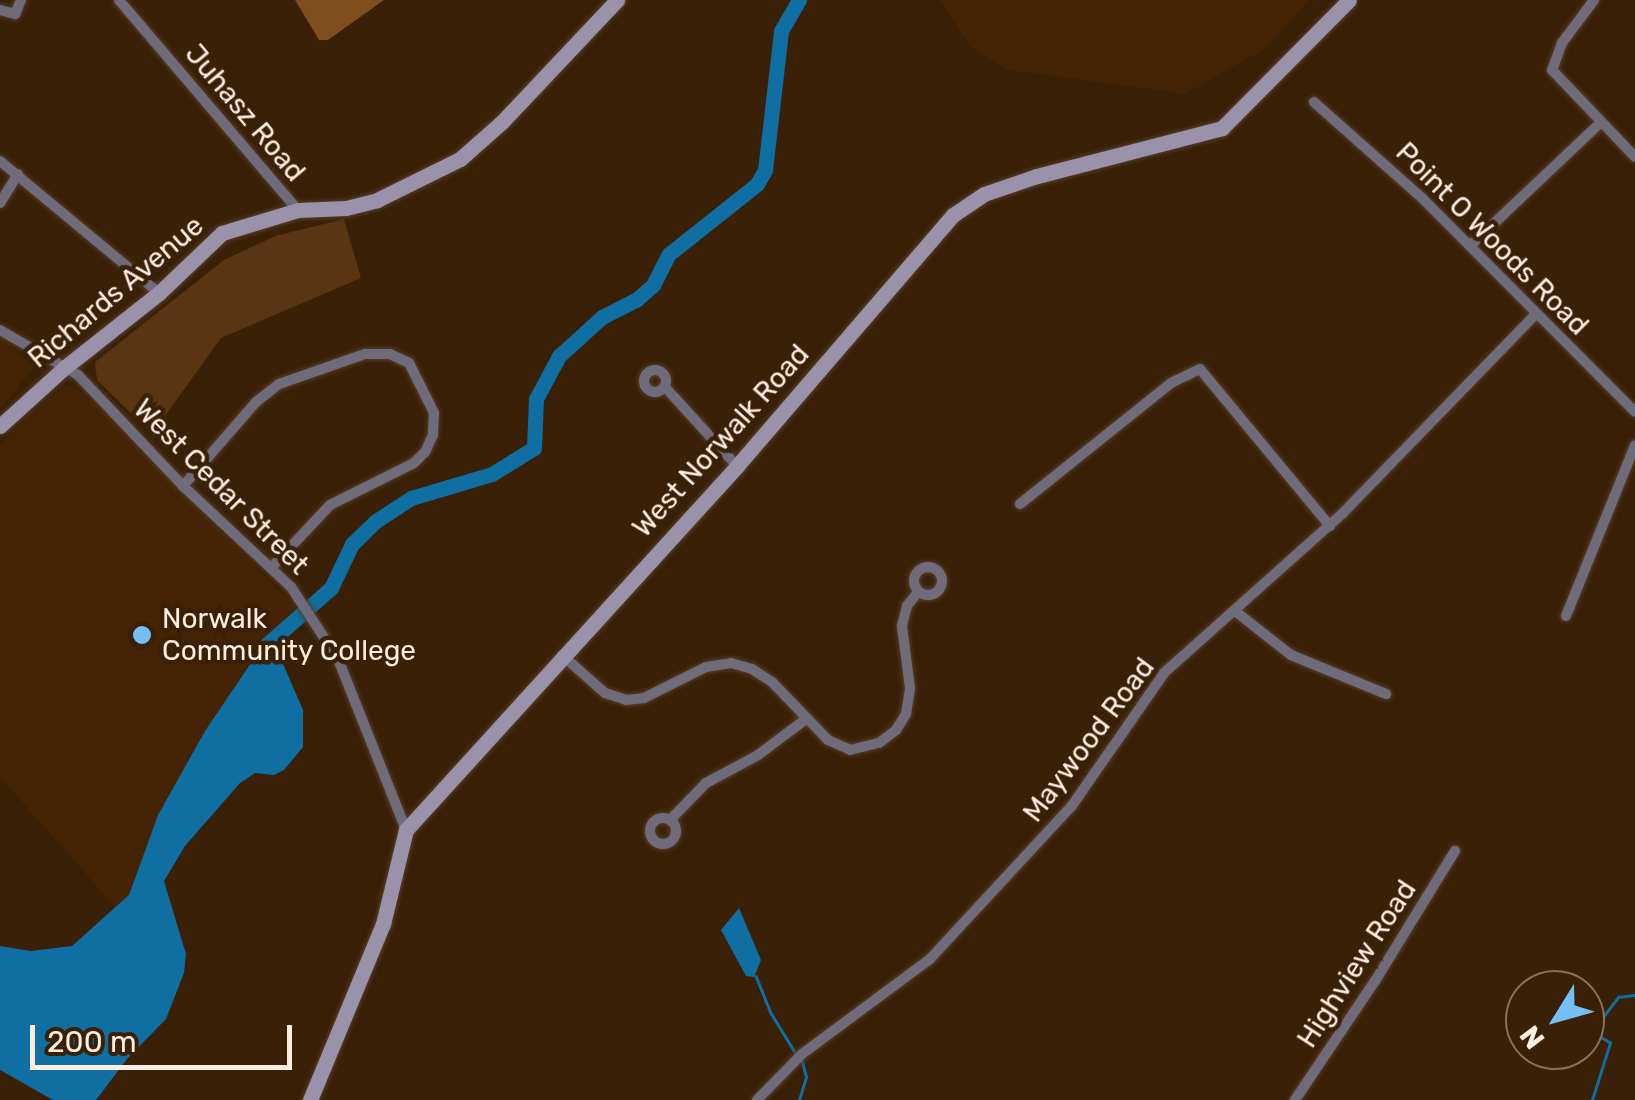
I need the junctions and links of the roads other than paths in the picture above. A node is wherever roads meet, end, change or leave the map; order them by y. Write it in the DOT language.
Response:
graph roads {
  1 [pos="21,0"];
  2 [pos="119,0"];
  3 [pos="618,0"];
  4 [pos="1349,0"];
  5 [pos="1594,0"];
  6 [pos="0,10"];
  7 [pos="1314,102"];
  8 [pos="1601,122"];
  9 [pos="1635,157"];
  10 [pos="0,160"];
  11 [pos="18,174"];
  12 [pos="0,203"];
  13 [pos="298,210"];
  14 [pos="1470,246"];
  15 [pos="159,293"];
  16 [pos="1536,314"];
  17 [pos="0,330"];
  18 [pos="64,368"];
  19 [pos="665,387"];
  20 [pos="1635,412"];
  21 [pos="0,426"];
  22 [pos="1635,445"];
  23 [pos="736,466"];
  24 [pos="184,486"];
  25 [pos="1020,504"];
  26 [pos="1330,526"];
  27 [pos="272,566"];
  28 [pos="918,592"];
  29 [pos="1235,611"];
  30 [pos="1566,616"];
  31 [pos="562,654"];
  32 [pos="1386,694"];
  33 [pos="806,719"];
  34 [pos="670,820"];
  35 [pos="406,830"];
  36 [pos="1455,850"];
  37 [pos="310,1100"];
  38 [pos="756,1100"];
  39 [pos="1295,1100"];
  1 -- 6 [label="street"];
  2 -- 13 [label="street, Juhasz Road"];
  3 -- 13 [label="main road, Richards Avenue"];
  4 -- 23 [label="main road, West Norwalk Road"];
  5 -- 8 [label="street"];
  7 -- 14 [label="street, Point O Woods Road"];
  8 -- 9 [label="street"];
  8 -- 14 [label="street"];
  10 -- 11 [label="street"];
  11 -- 12 [label="street"];
  11 -- 15 [label="street"];
  13 -- 15 [label="main road, Richards Avenue"];
  14 -- 16 [label="street, Point O Woods Road"];
  15 -- 18 [label="main road, Richards Avenue"];
  16 -- 20 [label="street, Point O Woods Road"];
  16 -- 26 [label="street, Maywood Road"];
  17 -- 18 [label="street, West Cedar Street"];
  18 -- 21 [label="main road, Richards Avenue"];
  18 -- 24 [label="street, West Cedar Street"];
  19 -- 23 [label="street"];
  22 -- 30 [label="street"];
  23 -- 31 [label="main road, West Norwalk Road"];
  24 -- 27 [label="street, West Cedar Street"];
  24 -- 27 [label="street"];
  25 -- 26 [label="street"];
  26 -- 29 [label="street, Maywood Road"];
  27 -- 35 [label="street, West Cedar Street"];
  28 -- 33 [label="street"];
  29 -- 32 [label="street"];
  29 -- 38 [label="street, Maywood Road"];
  31 -- 33 [label="street"];
  31 -- 35 [label="main road, West Norwalk Road"];
  33 -- 34 [label="street"];
  35 -- 37 [label="main road, West Norwalk Road"];
  36 -- 39 [label="street, Highview Road"];
}
